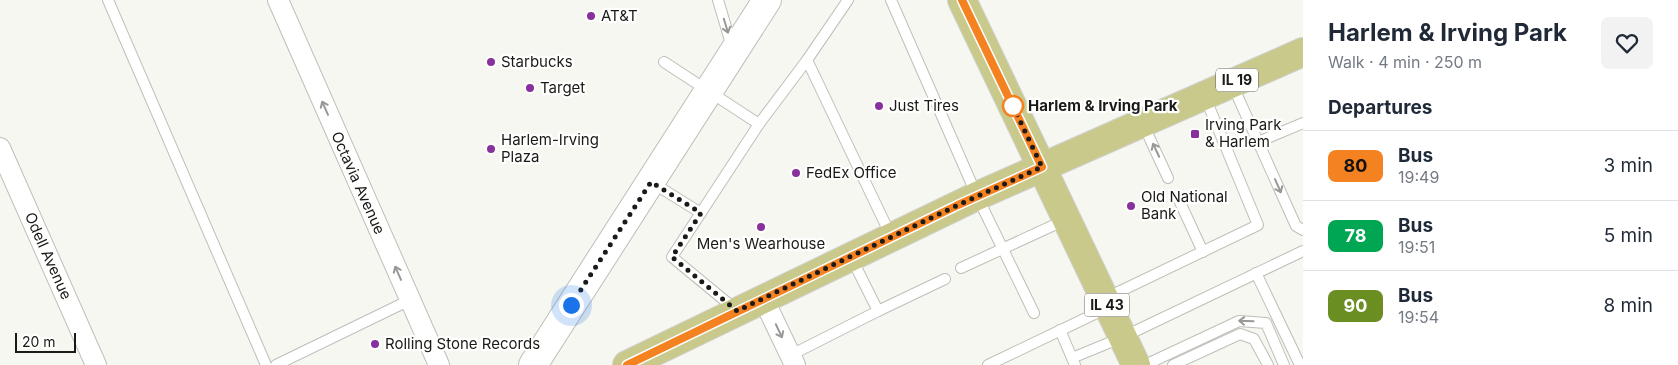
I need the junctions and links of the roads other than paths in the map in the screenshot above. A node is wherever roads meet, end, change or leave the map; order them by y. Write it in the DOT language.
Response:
graph roads {
  1 [pos="108,0"];
  2 [pos="278,0"];
  3 [pos="718,0"];
  4 [pos="767,0"];
  5 [pos="848,0"];
  6 [pos="891,0"];
  7 [pos="962,0"];
  8 [pos="734,52"];
  9 [pos="1303,52"];
  10 [pos="807,60"];
  11 [pos="664,62"];
  12 [pos="1232,83"];
  13 [pos="709,91"];
  14 [pos="1204,95"];
  15 [pos="1142,122"];
  16 [pos="1303,123"];
  17 [pos="759,124"];
  18 [pos="1258,142"];
  19 [pos="0,148"];
  20 [pos="1042,167"];
  21 [pos="1168,178"];
  22 [pos="651,182"];
  23 [pos="977,196"];
  24 [pos="1179,200"];
  25 [pos="701,213"];
  26 [pos="1067,219"];
  27 [pos="1303,230"];
  28 [pos="892,237"];
  29 [pos="1003,249"];
  30 [pos="1303,251"];
  31 [pos="1203,252"];
  32 [pos="851,256"];
  33 [pos="961,268"];
  34 [pos="1256,273"];
  35 [pos="945,279"];
  36 [pos="763,298"];
  37 [pos="410,300"];
  38 [pos="1107,303"];
  39 [pos="737,311"];
  40 [pos="878,311"];
  41 [pos="1034,313"];
  42 [pos="1060,330"];
  43 [pos="1123,337"];
  44 [pos="793,360"];
  45 [pos="1073,362"];
  46 [pos="96,365"];
  47 [pos="266,365"];
  48 [pos="276,365"];
  49 [pos="439,365"];
  50 [pos="533,365"];
  51 [pos="627,365"];
  52 [pos="988,365"];
  53 [pos="1136,365"];
  54 [pos="1145,365"];
  55 [pos="1173,365"];
  56 [pos="1268,365"];
  57 [pos="1284,365"];
  58 [pos="1300,365"];
  1 -- 47 [label="lane"];
  37 -- 2 [label="street, Octavia Avenue, one-way"];
  3 -- 8 [label="lane, one-way"];
  4 -- 8 [label="main road"];
  5 -- 10 [label="lane"];
  6 -- 23 [label="lane"];
  7 -- 20 [label="main road, IL 43"];
  8 -- 13 [label="main road"];
  9 -- 12 [label="main road, IL 19"];
  10 -- 17 [label="lane"];
  10 -- 28 [label="lane"];
  11 -- 13 [label="lane"];
  12 -- 14 [label="main road, IL 19"];
  12 -- 18 [label="lane"];
  13 -- 17 [label="lane"];
  13 -- 22 [label="main road"];
  14 -- 15 [label="main road, IL 19"];
  14 -- 31 [label="lane"];
  15 -- 20 [label="main road, IL 19"];
  21 -- 15 [label="lane, one-way"];
  16 -- 18 [label="lane"];
  17 -- 25 [label="lane"];
  18 -- 27 [label="lane, one-way"];
  19 -- 46 [label="street, Odell Avenue"];
  20 -- 23 [label="main road, IL 19"];
  20 -- 26 [label="main road, IL 43"];
  22 -- 25 [label="lane"];
  22 -- 50 [label="main road"];
  23 -- 28 [label="main road, IL 19"];
  23 -- 29 [label="lane"];
  24 -- 31 [label="lane"];
  25 -- 39 [label="lane"];
  26 -- 29 [label="lane"];
  26 -- 38 [label="main road, IL 43"];
  28 -- 32 [label="main road, IL 19"];
  29 -- 33 [label="lane"];
  29 -- 41 [label="lane"];
  30 -- 34 [label="lane"];
  31 -- 38 [label="lane"];
  32 -- 36 [label="main road, IL 19"];
  32 -- 40 [label="lane"];
  34 -- 43 [label="lane"];
  34 -- 58 [label="lane"];
  35 -- 40 [label="lane"];
  36 -- 39 [label="main road, IL 19"];
  36 -- 44 [label="street, one-way"];
  37 -- 48 [label="lane"];
  37 -- 49 [label="street, Octavia Avenue"];
  38 -- 42 [label="lane"];
  38 -- 43 [label="main road, IL 43"];
  39 -- 51 [label="main road, IL 19"];
  40 -- 44 [label="lane"];
  42 -- 45 [label="lane"];
  42 -- 52 [label="lane"];
  43 -- 45 [label="lane"];
  43 -- 53 [label="main road, IL 43"];
  57 -- 54 [label="lane, one-way"];
  55 -- 56 [label="lane"];
}
